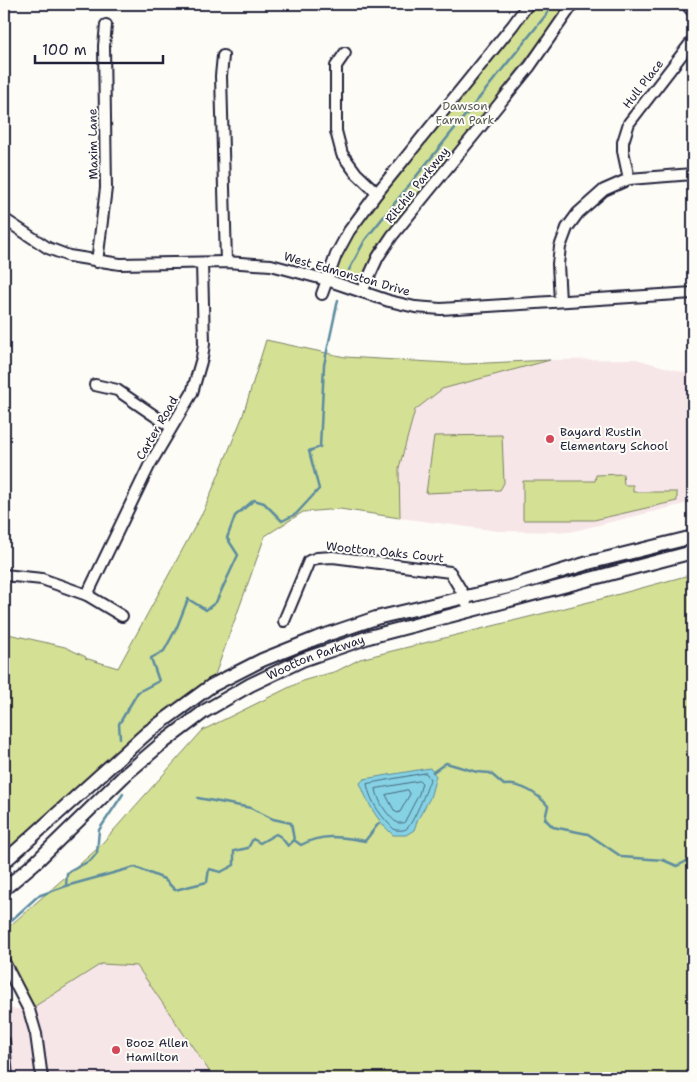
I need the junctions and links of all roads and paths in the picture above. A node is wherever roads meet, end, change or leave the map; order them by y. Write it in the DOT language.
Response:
graph roads {
  1 [pos="528,4"];
  2 [pos="573,4"];
  3 [pos="686,4"];
  4 [pos="693,12"];
  5 [pos="106,25"];
  6 [pos="693,40"];
  7 [pos="345,53"];
  8 [pos="223,56"];
  9 [pos="693,174"];
  10 [pos="629,178"];
  11 [pos="377,193"];
  12 [pos="4,219"];
  13 [pos="97,262"];
  14 [pos="226,262"];
  15 [pos="202,263"];
  16 [pos="327,280"];
  17 [pos="362,292"];
  18 [pos="693,292"];
  19 [pos="322,294"];
  20 [pos="560,302"];
  21 [pos="95,385"];
  22 [pos="171,427"];
  23 [pos="693,537"];
  24 [pos="693,552"];
  25 [pos="4,575"];
  26 [pos="87,595"];
  27 [pos="465,597"];
  28 [pos="468,611"];
  29 [pos="122,616"];
  30 [pos="284,621"];
  31 [pos="4,862"];
  32 [pos="4,889"];
  33 [pos="4,962"];
  34 [pos="4,1041"];
  35 [pos="7,1078"];
  36 [pos="42,1078"];
  1 -- 11 [label="street, Ritchie Parkway"];
  2 -- 17 [label="street, Ritchie Parkway"];
  3 -- 4 [label="street"];
  5 -- 13 [label="street, Maxim Lane"];
  6 -- 10 [label="street, Hull Place"];
  7 -- 11 [label="street"];
  8 -- 14 [label="street"];
  9 -- 10 [label="street"];
  10 -- 20 [label="street"];
  11 -- 16 [label="street, Ritchie Parkway"];
  12 -- 13 [label="street, West Edmonston Drive"];
  13 -- 15 [label="street, West Edmonston Drive"];
  14 -- 15 [label="street, West Edmonston Drive"];
  14 -- 16 [label="street, West Edmonston Drive"];
  15 -- 22 [label="street, Carter Road"];
  16 -- 17 [label="street, West Edmonston Drive"];
  16 -- 19 [label="street, Ritchie Parkway"];
  17 -- 20 [label="street, West Edmonston Drive"];
  18 -- 20 [label="street, West Edmonston Drive"];
  21 -- 22 [label="street"];
  22 -- 26 [label="street, Carter Road"];
  23 -- 27 [label="main road, Wootton Parkway"];
  24 -- 28 [label="main road, Wootton Parkway"];
  25 -- 26 [label="street"];
  26 -- 29 [label="street"];
  27 -- 28 [label="street, Wootton Oaks Court"];
  27 -- 30 [label="street, Wootton Oaks Court"];
  27 -- 31 [label="main road, Wootton Parkway"];
  28 -- 32 [label="main road, Wootton Parkway"];
  33 -- 36 [label="street"];
  34 -- 35 [label="street"];
}
